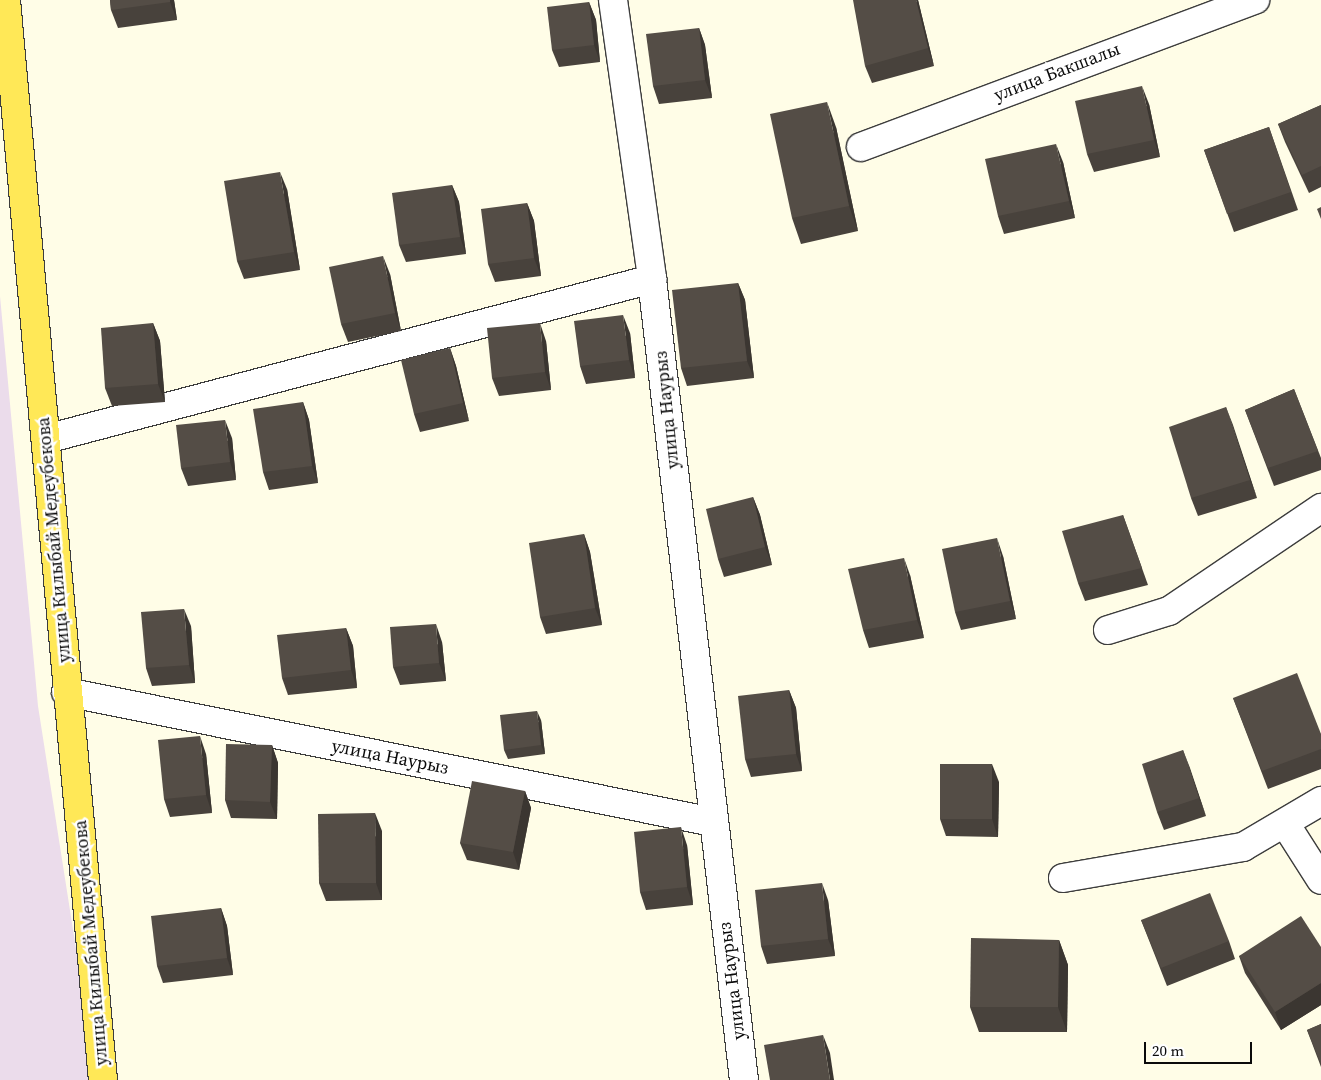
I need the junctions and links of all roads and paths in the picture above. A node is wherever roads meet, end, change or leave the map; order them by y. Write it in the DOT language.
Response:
graph roads {
  1 [pos="6,0"];
  2 [pos="613,0"];
  3 [pos="1255,0"];
  4 [pos="861,148"];
  5 [pos="652,280"];
  6 [pos="46,439"];
  7 [pos="1321,508"];
  8 [pos="1108,630"];
  9 [pos="66,692"];
  10 [pos="1321,801"];
  11 [pos="714,822"];
  12 [pos="1286,826"];
  13 [pos="1063,878"];
  14 [pos="1321,880"];
  15 [pos="104,1080"];
  16 [pos="744,1080"];
  1 -- 6 [label="main road, улица Килыбай Медеубекова"];
  2 -- 5 [label="street, улица Наурыз"];
  3 -- 4 [label="street, улица Бакшалы"];
  5 -- 6 [label="street"];
  5 -- 11 [label="street, улица Наурыз"];
  6 -- 9 [label="main road, улица Килыбай Медеубекова"];
  7 -- 8 [label="street"];
  9 -- 11 [label="street, улица Наурыз"];
  9 -- 15 [label="main road, улица Килыбай Медеубекова"];
  10 -- 12 [label="street"];
  11 -- 16 [label="street, улица Наурыз"];
  12 -- 13 [label="street"];
  12 -- 14 [label="street"];
}
